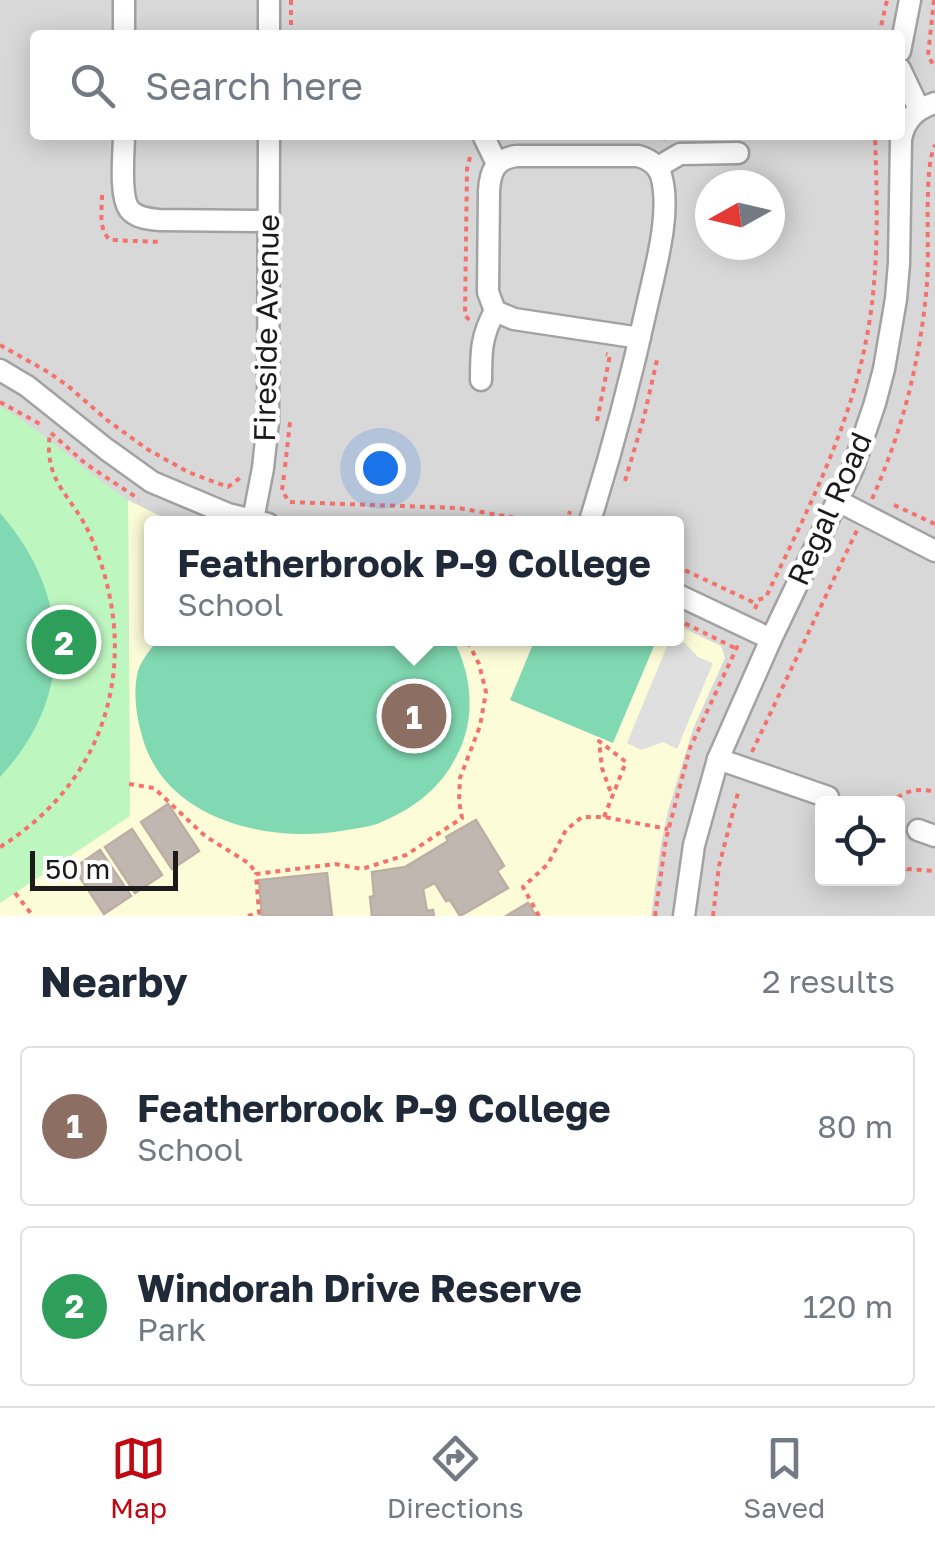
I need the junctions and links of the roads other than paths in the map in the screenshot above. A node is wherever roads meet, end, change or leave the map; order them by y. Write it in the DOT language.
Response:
graph roads {
  1 [pos="124,0"];
  2 [pos="270,0"];
  3 [pos="910,0"];
  4 [pos="124,30"];
  5 [pos="269,30"];
  6 [pos="904,30"];
  7 [pos="905,76"];
  8 [pos="927,106"];
  9 [pos="905,127"];
  10 [pos="124,140"];
  11 [pos="269,140"];
  12 [pos="485,140"];
  13 [pos="901,140"];
  14 [pos="738,153"];
  15 [pos="497,164"];
  16 [pos="658,168"];
  17 [pos="268,220"];
  18 [pos="495,310"];
  19 [pos="640,338"];
  20 [pos="0,370"];
  21 [pos="481,380"];
  22 [pos="838,501"];
  23 [pos="236,516"];
  24 [pos="260,516"];
  25 [pos="591,516"];
  26 [pos="935,552"];
  27 [pos="684,598"];
  28 [pos="771,639"];
  29 [pos="718,760"];
  30 [pos="825,796"];
  31 [pos="684,916"];
  1 -- 4 [label="street"];
  2 -- 5 [label="street"];
  3 -- 6 [label="street"];
  7 -- 8 [label="street"];
  8 -- 9 [label="street, Regal Road"];
  10 -- 17 [label="street"];
  11 -- 17 [label="street, Fireside Avenue"];
  12 -- 15 [label="street"];
  13 -- 22 [label="street, Regal Road"];
  14 -- 16 [label="street"];
  15 -- 16 [label="street"];
  15 -- 18 [label="street"];
  16 -- 19 [label="street"];
  17 -- 24 [label="street, Fireside Avenue"];
  18 -- 19 [label="street"];
  18 -- 21 [label="street"];
  19 -- 25 [label="street"];
  20 -- 23 [label="street"];
  22 -- 26 [label="street"];
  22 -- 28 [label="street, Regal Road"];
  27 -- 28 [label="street"];
  28 -- 29 [label="street, Regal Road"];
  29 -- 30 [label="street"];
  29 -- 31 [label="street, Regal Road"];
}
